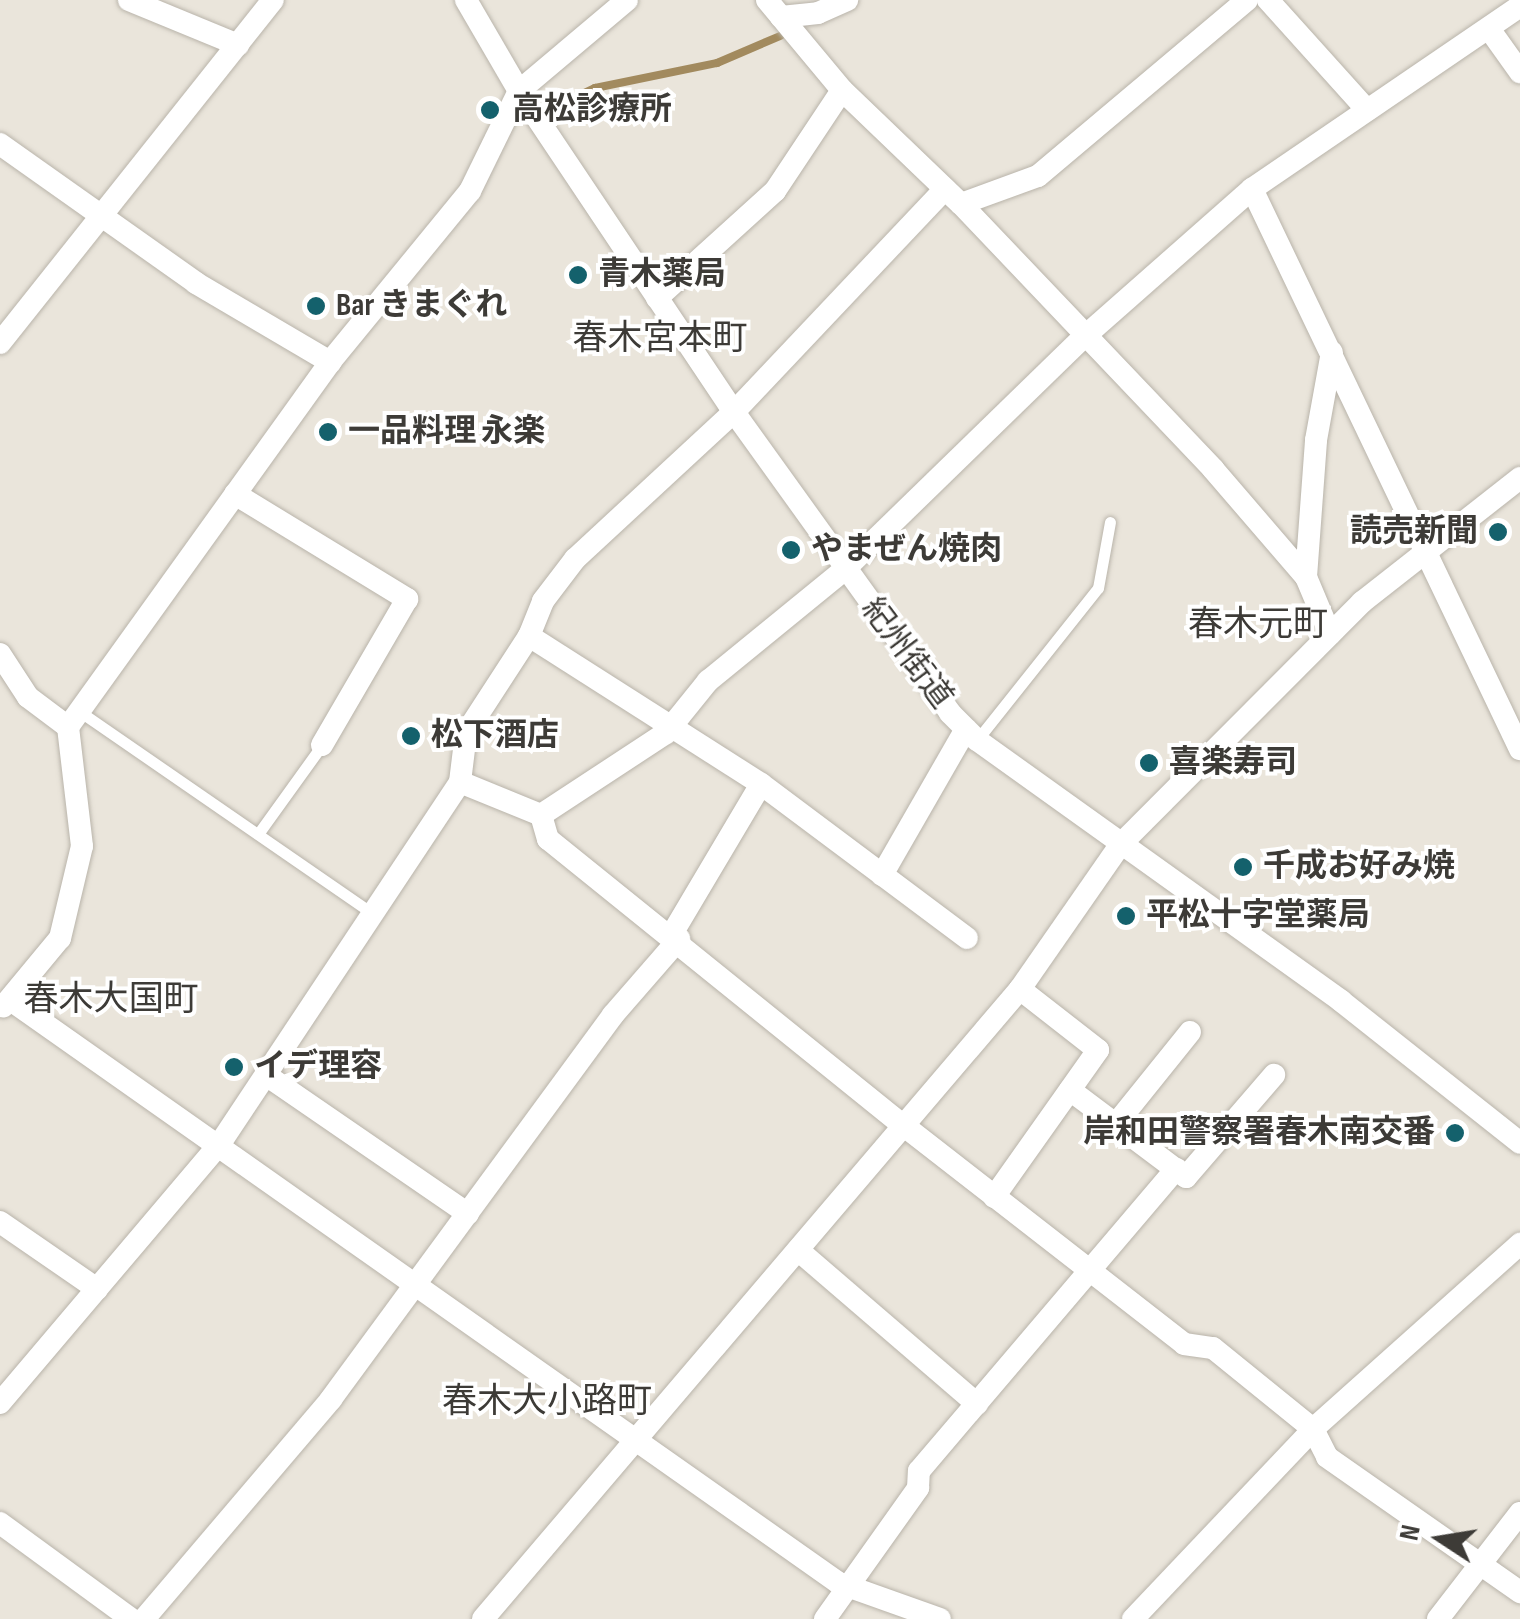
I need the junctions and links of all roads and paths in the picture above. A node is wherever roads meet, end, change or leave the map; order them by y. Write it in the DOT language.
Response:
graph roads {
  1 [pos="129,0"];
  2 [pos="273,0"];
  3 [pos="466,0"];
  4 [pos="627,0"];
  5 [pos="846,0"];
  6 [pos="1247,0"];
  7 [pos="1268,0"];
  8 [pos="1520,6"];
  9 [pos="774,9"];
  10 [pos="1490,30"];
  11 [pos="238,45"];
  12 [pos="1520,72"];
  13 [pos="842,90"];
  14 [pos="519,92"];
  15 [pos="1367,110"];
  16 [pos="0,144"];
  17 [pos="1252,189"];
  18 [pos="953,196"];
  19 [pos="103,214"];
  20 [pos="658,298"];
  21 [pos="1084,337"];
  22 [pos="0,343"];
  23 [pos="1332,352"];
  24 [pos="330,362"];
  25 [pos="734,412"];
  26 [pos="1520,478"];
  27 [pos="234,494"];
  28 [pos="1110,522"];
  29 [pos="1428,547"];
  30 [pos="844,570"];
  31 [pos="1306,577"];
  32 [pos="1330,634"];
  33 [pos="528,636"];
  34 [pos="0,654"];
  35 [pos="73,719"];
  36 [pos="672,726"];
  37 [pos="972,735"];
  38 [pos="322,745"];
  39 [pos="1520,749"];
  40 [pos="460,782"];
  41 [pos="762,784"];
  42 [pos="541,815"];
  43 [pos="258,834"];
  44 [pos="1120,845"];
  45 [pos="882,875"];
  46 [pos="372,914"];
  47 [pos="676,937"];
  48 [pos="967,938"];
  49 [pos="1020,989"];
  50 [pos="6,1005"];
  51 [pos="1190,1032"];
  52 [pos="266,1075"];
  53 [pos="1274,1075"];
  54 [pos="1070,1090"];
  55 [pos="1116,1124"];
  56 [pos="902,1125"];
  57 [pos="1520,1143"];
  58 [pos="220,1145"];
  59 [pos="1176,1169"];
  60 [pos="994,1196"];
  61 [pos="468,1214"];
  62 [pos="0,1222"];
  63 [pos="1520,1244"];
  64 [pos="798,1250"];
  65 [pos="1092,1272"];
  66 [pos="418,1286"];
  67 [pos="97,1289"];
  68 [pos="0,1403"];
  69 [pos="977,1404"];
  70 [pos="1313,1429"];
  71 [pos="637,1441"];
  72 [pos="1520,1512"];
  73 [pos="0,1524"];
  74 [pos="1478,1566"];
  75 [pos="846,1585"];
  76 [pos="1520,1592"];
  77 [pos="131,1619"];
  78 [pos="144,1619"];
  79 [pos="484,1619"];
  80 [pos="825,1619"];
  81 [pos="940,1619"];
  82 [pos="1132,1619"];
  83 [pos="1438,1619"];
  1 -- 11 [label="street"];
  2 -- 11 [label="street"];
  3 -- 14 [label="street, 紀州街道"];
  4 -- 14 [label="street"];
  5 -- 9 [label="street"];
  6 -- 18 [label="street"];
  7 -- 15 [label="street"];
  8 -- 10 [label="street"];
  9 -- 13 [label="street"];
  10 -- 12 [label="street"];
  10 -- 15 [label="street"];
  11 -- 19 [label="street"];
  13 -- 18 [label="street"];
  13 -- 20 [label="street"];
  14 -- 20 [label="street, 紀州街道"];
  14 -- 24 [label="street"];
  15 -- 17 [label="street"];
  16 -- 19 [label="street"];
  17 -- 21 [label="street"];
  17 -- 23 [label="street"];
  18 -- 21 [label="street"];
  18 -- 25 [label="street"];
  19 -- 22 [label="street"];
  19 -- 24 [label="street"];
  20 -- 25 [label="street, 紀州街道"];
  21 -- 30 [label="street"];
  21 -- 31 [label="street"];
  23 -- 29 [label="street"];
  23 -- 31 [label="street"];
  24 -- 27 [label="street"];
  25 -- 30 [label="street, 紀州街道"];
  25 -- 33 [label="street"];
  26 -- 29 [label="street"];
  27 -- 35 [label="street"];
  27 -- 38 [label="street"];
  28 -- 37 [label="lane"];
  29 -- 32 [label="street"];
  29 -- 39 [label="street"];
  30 -- 36 [label="street"];
  30 -- 37 [label="street, 紀州街道"];
  31 -- 32 [label="street"];
  32 -- 44 [label="street"];
  33 -- 36 [label="street"];
  33 -- 40 [label="street"];
  34 -- 35 [label="street"];
  35 -- 43 [label="lane"];
  35 -- 50 [label="street"];
  36 -- 41 [label="street"];
  36 -- 42 [label="street"];
  37 -- 44 [label="street, 紀州街道"];
  37 -- 45 [label="street"];
  38 -- 43 [label="lane"];
  40 -- 42 [label="street"];
  40 -- 46 [label="street"];
  41 -- 45 [label="street"];
  41 -- 47 [label="street"];
  42 -- 47 [label="street"];
  43 -- 46 [label="lane"];
  44 -- 49 [label="street"];
  44 -- 57 [label="street, 紀州街道"];
  45 -- 48 [label="street"];
  46 -- 52 [label="street"];
  47 -- 56 [label="street"];
  47 -- 61 [label="street"];
  49 -- 54 [label="street"];
  49 -- 56 [label="street"];
  50 -- 58 [label="street"];
  51 -- 55 [label="street"];
  52 -- 58 [label="street"];
  52 -- 61 [label="street"];
  53 -- 59 [label="street"];
  54 -- 55 [label="street"];
  54 -- 60 [label="street"];
  55 -- 59 [label="street"];
  56 -- 60 [label="street"];
  56 -- 64 [label="street"];
  58 -- 66 [label="street"];
  58 -- 67 [label="street"];
  59 -- 65 [label="street"];
  60 -- 65 [label="street"];
  61 -- 66 [label="street"];
  62 -- 67 [label="street"];
  63 -- 70 [label="street"];
  64 -- 69 [label="street"];
  64 -- 71 [label="street"];
  65 -- 69 [label="street"];
  65 -- 70 [label="street"];
  66 -- 71 [label="street"];
  66 -- 78 [label="street"];
  67 -- 68 [label="street"];
  69 -- 75 [label="street"];
  70 -- 74 [label="street"];
  70 -- 82 [label="street"];
  71 -- 75 [label="street"];
  71 -- 79 [label="street"];
  72 -- 74 [label="street"];
  73 -- 77 [label="street"];
  74 -- 76 [label="street"];
  74 -- 83 [label="street"];
  75 -- 80 [label="street"];
  75 -- 81 [label="street"];
}
